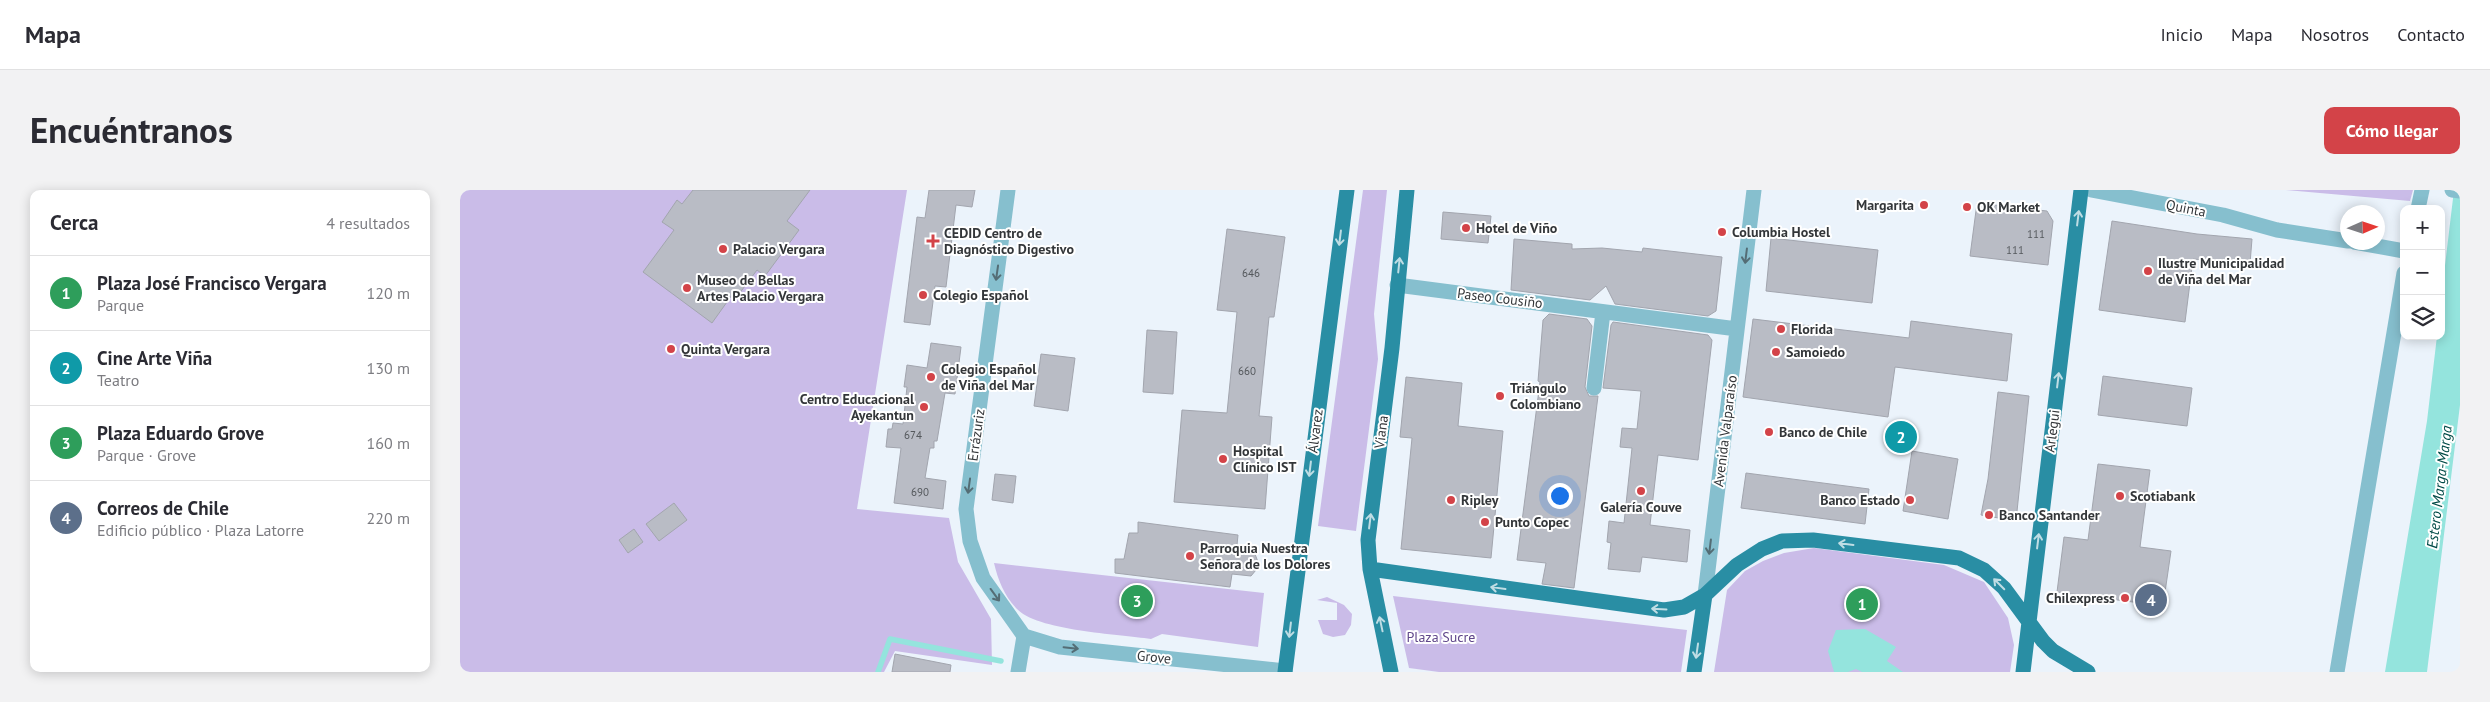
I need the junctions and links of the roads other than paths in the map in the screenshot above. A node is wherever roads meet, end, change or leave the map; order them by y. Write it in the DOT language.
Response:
graph roads {
  1 [pos="1008,190"];
  2 [pos="1347,190"];
  3 [pos="1407,190"];
  4 [pos="1754,190"];
  5 [pos="2081,190"];
  6 [pos="2091,190"];
  7 [pos="2422,190"];
  8 [pos="2452,190"];
  9 [pos="2460,191"];
  10 [pos="2419,205"];
  11 [pos="2340,240"];
  12 [pos="2385,248"];
  13 [pos="2400,250"];
  14 [pos="1397,285"];
  15 [pos="2400,295"];
  16 [pos="1603,312"];
  17 [pos="1737,329"];
  18 [pos="1594,388"];
  19 [pos="1370,570"];
  20 [pos="1704,595"];
  21 [pos="2028,624"];
  22 [pos="1024,636"];
  23 [pos="1018,672"];
  24 [pos="1287,672"];
  25 [pos="1391,672"];
  26 [pos="1694,672"];
  27 [pos="2023,672"];
  28 [pos="2088,672"];
  29 [pos="2337,672"];
  1 -- 22 [label="street, Errázuriz, one-way"];
  2 -- 24 [label="main road, Álvarez, one-way"];
  14 -- 3 [label="main road, Viana, one-way"];
  4 -- 17 [label="street, Avenida Valparaíso, one-way"];
  21 -- 5 [label="main road, Arlegui, one-way"];
  6 -- 11 [label="street, Quinta"];
  7 -- 10 [label="street"];
  8 -- 9 [label="street"];
  12 -- 13 [label="street"];
  14 -- 16 [label="street, Paseo Cousiño"];
  19 -- 14 [label="main road, Viana, one-way"];
  15 -- 29 [label="street"];
  16 -- 17 [label="street, Paseo Cousiño"];
  16 -- 18 [label="street"];
  17 -- 20 [label="street, Avenida Valparaíso, one-way"];
  20 -- 19 [label="main road, one-way"];
  25 -- 19 [label="main road, Viana, one-way"];
  21 -- 20 [label="main road, one-way"];
  20 -- 26 [label="main road, Avenida Valparaíso, one-way"];
  21 -- 27 [label="main road, Arlegui"];
  21 -- 28 [label="main road"];
  22 -- 23 [label="street"];
  22 -- 24 [label="street, Grove, one-way"];
}
